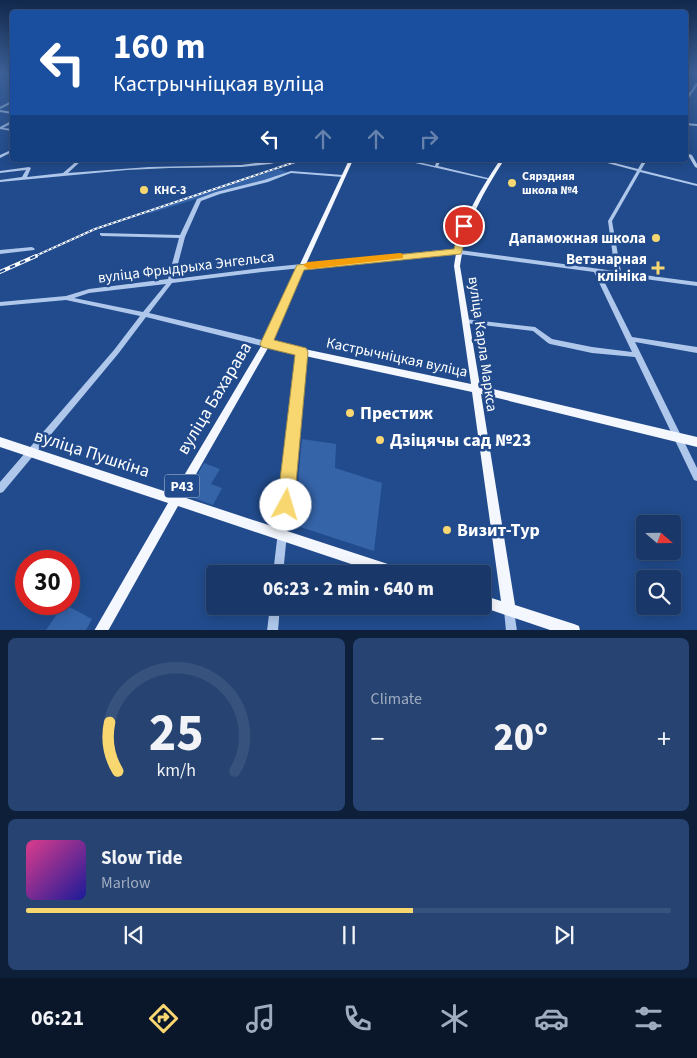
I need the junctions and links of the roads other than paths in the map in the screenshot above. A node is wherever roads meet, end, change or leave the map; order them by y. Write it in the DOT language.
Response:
graph roads {
  1 [pos="690,155"];
  2 [pos="78,162"];
  3 [pos="179,162"];
  4 [pos="274,162"];
  5 [pos="350,162"];
  6 [pos="413,162"];
  7 [pos="438,162"];
  8 [pos="501,162"];
  9 [pos="606,162"];
  10 [pos="644,162"];
  11 [pos="697,166"];
  12 [pos="172,167"];
  13 [pos="436,167"];
  14 [pos="638,170"];
  15 [pos="0,172"];
  16 [pos="65,174"];
  17 [pos="343,176"];
  18 [pos="24,178"];
  19 [pos="490,179"];
  20 [pos="0,181"];
  21 [pos="697,185"];
  22 [pos="102,234"];
  23 [pos="182,236"];
  24 [pos="32,249"];
  25 [pos="0,252"];
  26 [pos="458,252"];
  27 [pos="300,267"];
  28 [pos="596,270"];
  29 [pos="618,273"];
  30 [pos="170,282"];
  31 [pos="697,284"];
  32 [pos="66,298"];
  33 [pos="0,304"];
  34 [pos="146,315"];
  35 [pos="465,321"];
  36 [pos="630,339"];
  37 [pos="266,344"];
  38 [pos="697,350"];
  39 [pos="302,352"];
  40 [pos="638,356"];
  41 [pos="475,389"];
  42 [pos="678,438"];
  43 [pos="0,442"];
  44 [pos="697,442"];
  45 [pos="31,453"];
  46 [pos="697,477"];
  47 [pos="0,489"];
  48 [pos="174,499"];
  49 [pos="283,536"];
  50 [pos="279,565"];
  51 [pos="372,565"];
  52 [pos="491,604"];
  53 [pos="509,609"];
  54 [pos="274,615"];
  55 [pos="100,630"];
  56 [pos="272,630"];
  57 [pos="512,630"];
  58 [pos="574,630"];
  1 -- 11 [label="street"];
  2 -- 16 [label="street"];
  3 -- 12 [label="street"];
  4 -- 12 [label="street"];
  5 -- 17 [label="main road, вуліца Бахарава / Р43"];
  6 -- 13 [label="street"];
  7 -- 13 [label="street"];
  8 -- 19 [label="main road, вуліца Карла Маркса"];
  9 -- 14 [label="street"];
  10 -- 14 [label="street"];
  12 -- 16 [label="street"];
  13 -- 19 [label="street"];
  14 -- 21 [label="street"];
  14 -- 29 [label="street"];
  15 -- 18 [label="street"];
  16 -- 18 [label="street"];
  17 -- 23 [label="street"];
  17 -- 27 [label="main road, вуліца Бахарава / Р43"];
  18 -- 20 [label="street"];
  19 -- 26 [label="main road, вуліца Карла Маркса"];
  22 -- 23 [label="street"];
  23 -- 30 [label="street"];
  24 -- 25 [label="street"];
  26 -- 27 [label="street, вуліца Фрыдрыха Энгельса"];
  26 -- 28 [label="street, вуліца Фрыдрыха Энгельса"];
  26 -- 35 [label="main road, вуліца Карла Маркса"];
  27 -- 30 [label="street, вуліца Фрыдрыха Энгельса"];
  27 -- 37 [label="main road, вуліца Бахарава / Р43"];
  28 -- 29 [label="street, вуліца Фрыдрыха Энгельса"];
  28 -- 36 [label="street"];
  29 -- 31 [label="street, вуліца Фрыдрыха Энгельса"];
  30 -- 32 [label="street, вуліца Фрыдрыха Энгельса"];
  30 -- 34 [label="street"];
  32 -- 33 [label="street, Кастрычніцкая вуліца"];
  32 -- 34 [label="street, Кастрычніцкая вуліца"];
  34 -- 37 [label="street, Кастрычніцкая вуліца"];
  34 -- 45 [label="street"];
  35 -- 40 [label="street"];
  35 -- 41 [label="main road, вуліца Карла Маркса"];
  36 -- 38 [label="street"];
  36 -- 40 [label="street"];
  37 -- 39 [label="main road, Кастрычніцкая вуліца"];
  37 -- 48 [label="main road, вуліца Бахарава / Р43"];
  39 -- 41 [label="main road, Кастрычніцкая вуліца"];
  39 -- 49 [label="street"];
  40 -- 42 [label="street"];
  41 -- 42 [label="main road, Кастрычніцкая вуліца"];
  41 -- 53 [label="main road, вуліца Карла Маркса"];
  42 -- 44 [label="main road, Кастрычніцкая вуліца"];
  42 -- 46 [label="street"];
  43 -- 45 [label="main road, вуліца Пушкіна"];
  45 -- 47 [label="street"];
  45 -- 48 [label="main road, вуліца Пушкіна"];
  48 -- 49 [label="main road, вуліца Пушкіна"];
  48 -- 55 [label="main road, вуліца Бахарава / Р43"];
  49 -- 50 [label="street"];
  49 -- 51 [label="main road, вуліца Пушкіна"];
  52 -- 53 [label="main road"];
  53 -- 57 [label="street, вуліца Карла Маркса"];
  53 -- 58 [label="main road"];
  54 -- 56 [label="street"];
}
